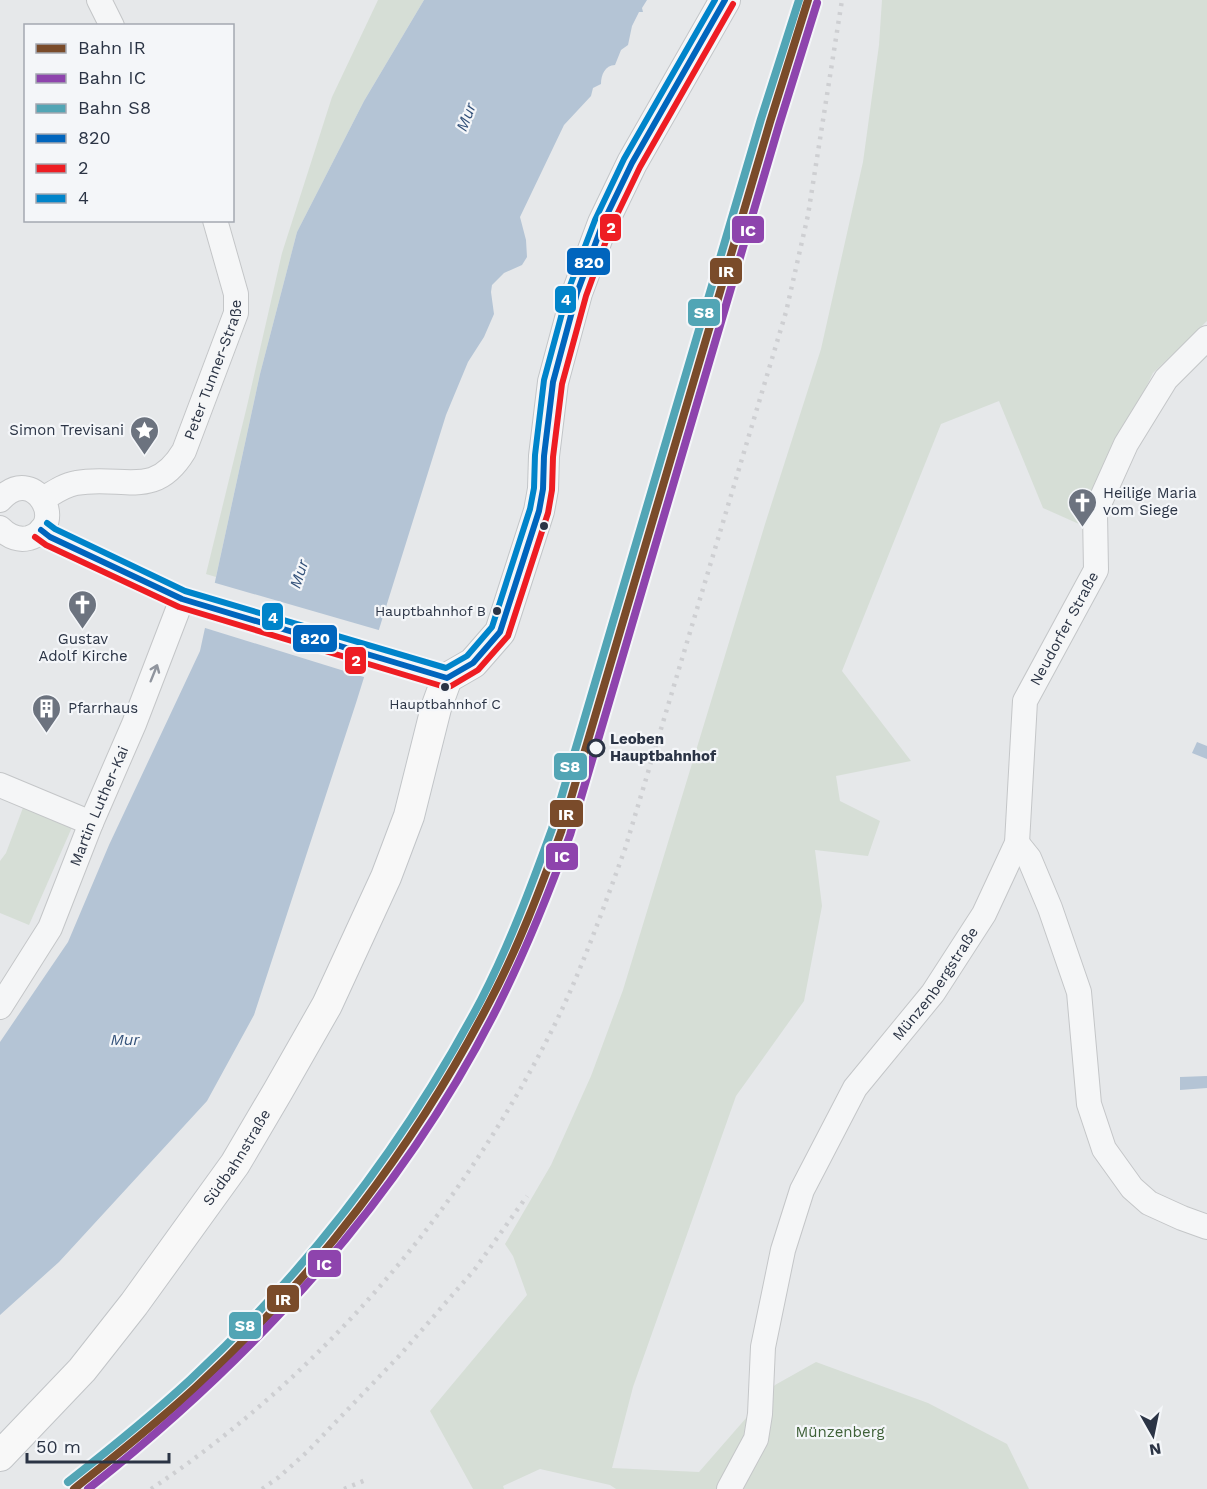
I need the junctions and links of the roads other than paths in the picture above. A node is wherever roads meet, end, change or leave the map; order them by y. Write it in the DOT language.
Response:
graph roads {
  1 [pos="99,0"];
  2 [pos="726,0"];
  3 [pos="111,24"];
  4 [pos="216,222"];
  5 [pos="1207,338"];
  6 [pos="2,494"];
  7 [pos="43,499"];
  8 [pos="41,530"];
  9 [pos="4,539"];
  10 [pos="190,601"];
  11 [pos="447,678"];
  12 [pos="0,784"];
  13 [pos="91,823"];
  14 [pos="1017,843"];
  15 [pos="0,1007"];
  16 [pos="1207,1227"];
  17 [pos="0,1456"];
  18 [pos="729,1489"];
  1 -- 3 [label="street"];
  2 -- 11 [label="main road"];
  4 -- 7 [label="street, Peter Tunner-Straße"];
  5 -- 14 [label="street, Neudorfer Straße"];
  6 -- 7 [label="street"];
  7 -- 8 [label="street"];
  8 -- 9 [label="street"];
  8 -- 10 [label="street"];
  10 -- 11 [label="street"];
  13 -- 10 [label="street, Martin Luther-Kai, one-way"];
  11 -- 17 [label="main road, Südbahnstraße"];
  12 -- 13 [label="street"];
  13 -- 15 [label="street, Martin Luther-Kai"];
  14 -- 16 [label="street"];
  14 -- 18 [label="street, Münzenbergstraße"];
}
